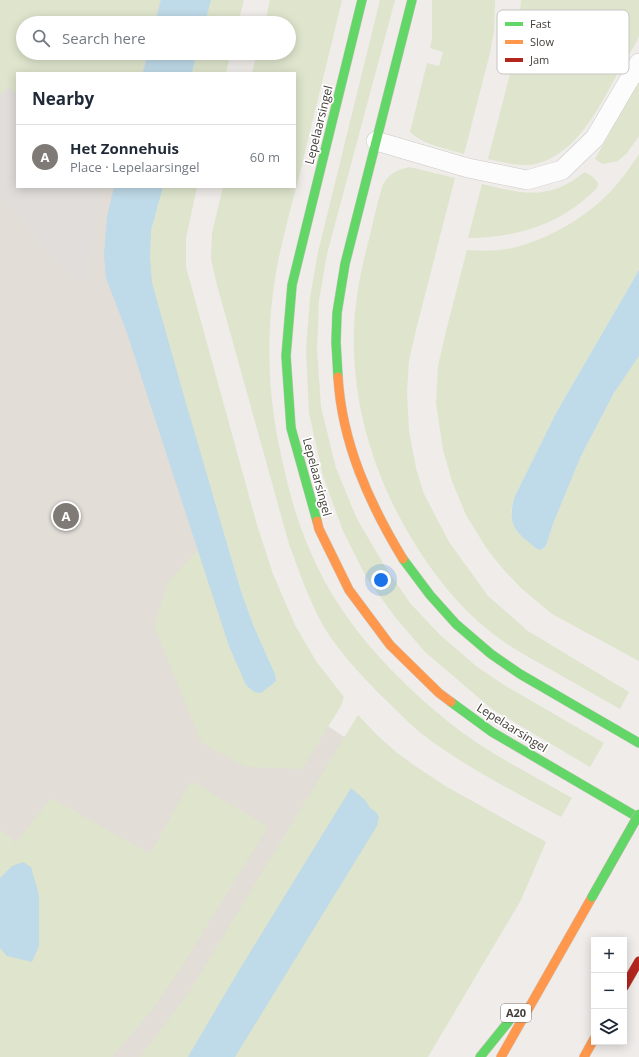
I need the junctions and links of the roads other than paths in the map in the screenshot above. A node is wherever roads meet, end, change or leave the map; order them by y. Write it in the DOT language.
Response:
graph roads {
  1 [pos="362,0"];
  2 [pos="412,0"];
  3 [pos="639,63"];
  4 [pos="376,141"];
  5 [pos="639,743"];
  6 [pos="639,814"];
  7 [pos="639,818"];
  8 [pos="639,962"];
  9 [pos="551,969"];
  10 [pos="627,983"];
  11 [pos="591,1045"];
  12 [pos="480,1057"];
  13 [pos="501,1057"];
  14 [pos="584,1057"];
  1 -- 7 [label="main road, Lepelaarsingel"];
  2 -- 4 [label="main road"];
  3 -- 4 [label="lane"];
  4 -- 5 [label="main road"];
  6 -- 9 [label="main road, A20, bridge"];
  8 -- 10 [label="main road"];
  9 -- 12 [label="main road, A20"];
  9 -- 13 [label="main road, A20"];
  11 -- 14 [label="main road"];
}
